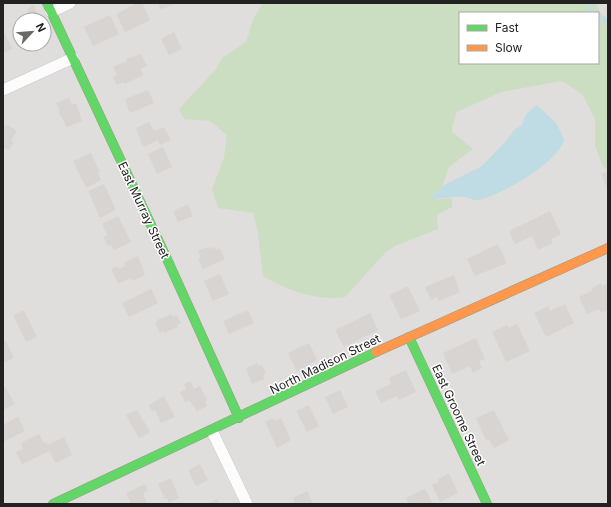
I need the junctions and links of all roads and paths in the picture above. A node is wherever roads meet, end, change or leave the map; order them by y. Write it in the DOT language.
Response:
graph roads {
  1 [pos="70,3"];
  2 [pos="49,7"];
  3 [pos="73,58"];
  4 [pos="3,90"];
  5 [pos="608,248"];
  6 [pos="409,337"];
  7 [pos="239,418"];
  8 [pos="212,431"];
  9 [pos="53,504"];
  10 [pos="247,504"];
  11 [pos="487,504"];
  1 -- 2 [label="street"];
  2 -- 3 [label="street, East Murray Street"];
  3 -- 4 [label="street"];
  3 -- 7 [label="street, East Murray Street"];
  5 -- 6 [label="street, North Madison Street"];
  6 -- 7 [label="street, North Madison Street"];
  6 -- 11 [label="street, East Groome Street"];
  7 -- 8 [label="street, North Madison Street"];
  8 -- 9 [label="street, North Madison Street"];
  8 -- 10 [label="street"];
}
